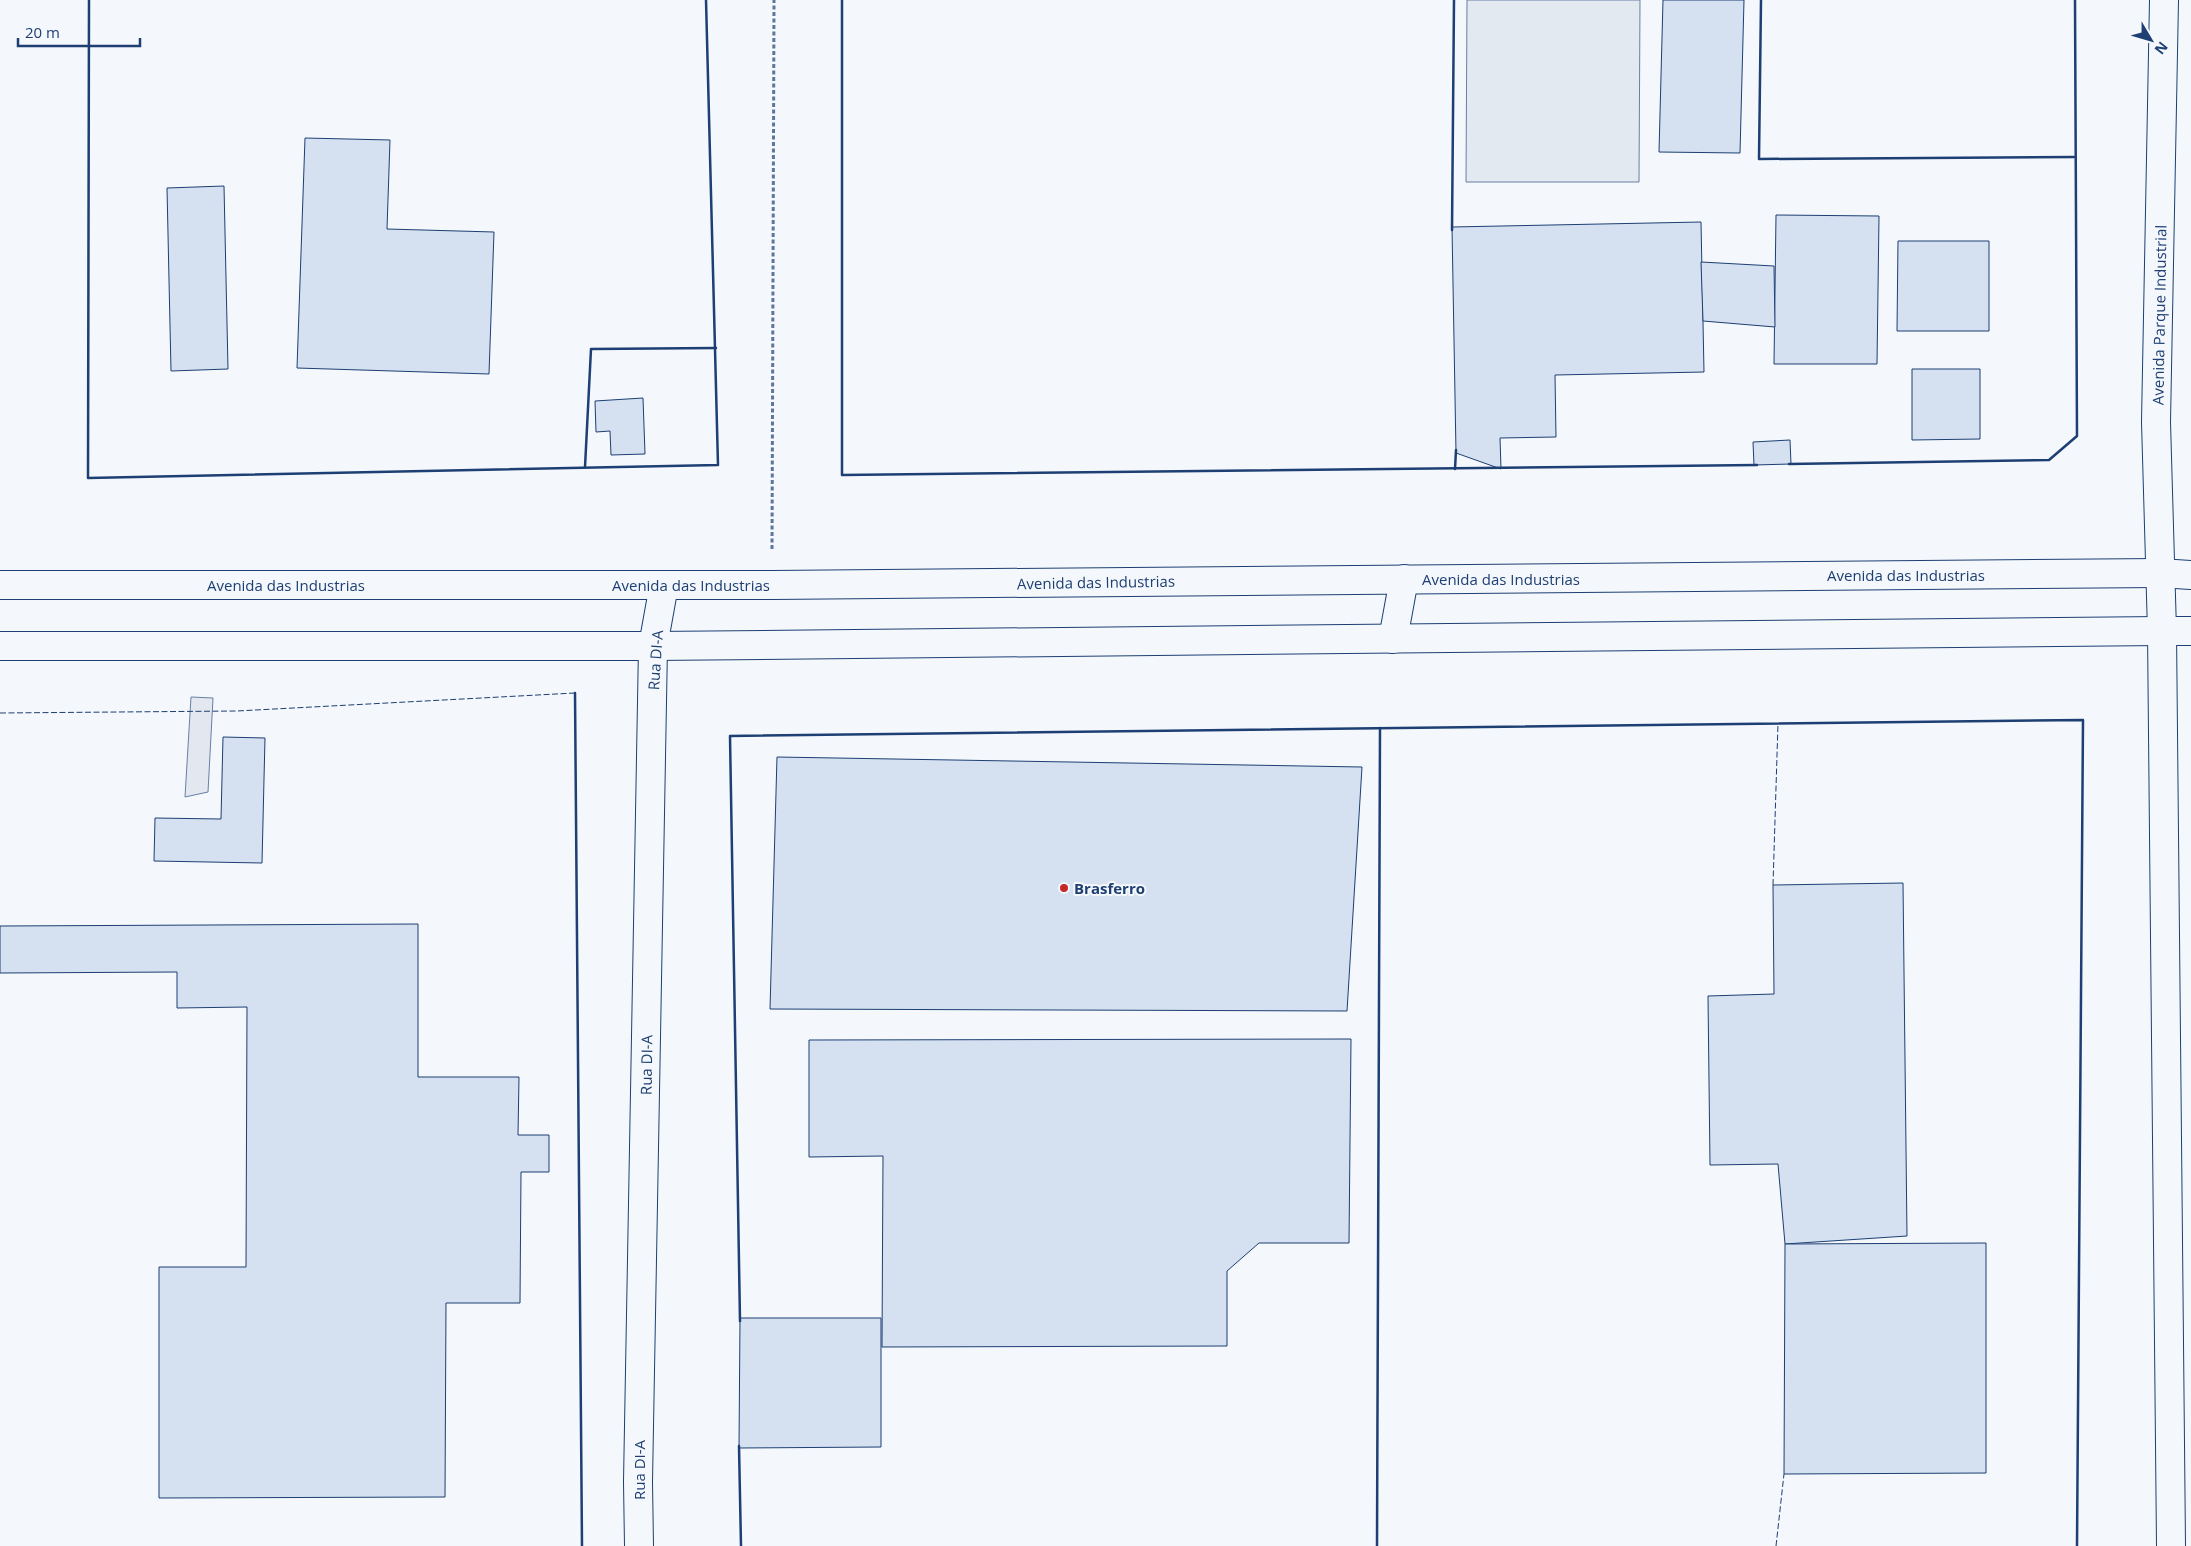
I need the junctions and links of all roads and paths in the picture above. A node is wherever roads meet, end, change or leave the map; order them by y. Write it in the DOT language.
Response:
graph roads {
  1 [pos="774,0"];
  2 [pos="2164,0"];
  3 [pos="2160,573"];
  4 [pos="2191,575"];
  5 [pos="1404,579"];
  6 [pos="0,585"];
  7 [pos="664,585"];
  8 [pos="772,585"];
  9 [pos="2162,631"];
  10 [pos="2191,631"];
  11 [pos="1393,639"];
  12 [pos="0,646"];
  13 [pos="653,646"];
  14 [pos="639,1546"];
  15 [pos="2171,1546"];
  1 -- 8 [label="path"];
  2 -- 3 [label="street, Avenida Parque Industrial"];
  3 -- 4 [label="street, Avenida das Industrias"];
  3 -- 5 [label="street, Avenida das Industrias"];
  3 -- 9 [label="street, Avenida Parque Industrial"];
  5 -- 8 [label="street, Avenida das Industrias"];
  5 -- 11 [label="street"];
  6 -- 7 [label="street, Avenida das Industrias"];
  7 -- 8 [label="street, Avenida das Industrias"];
  7 -- 13 [label="street, Rua DI-A"];
  9 -- 10 [label="street"];
  9 -- 11 [label="street"];
  9 -- 15 [label="street, Avenida Parque Industrial"];
  11 -- 13 [label="street"];
  12 -- 13 [label="street"];
  13 -- 14 [label="street, Rua DI-A"];
}
